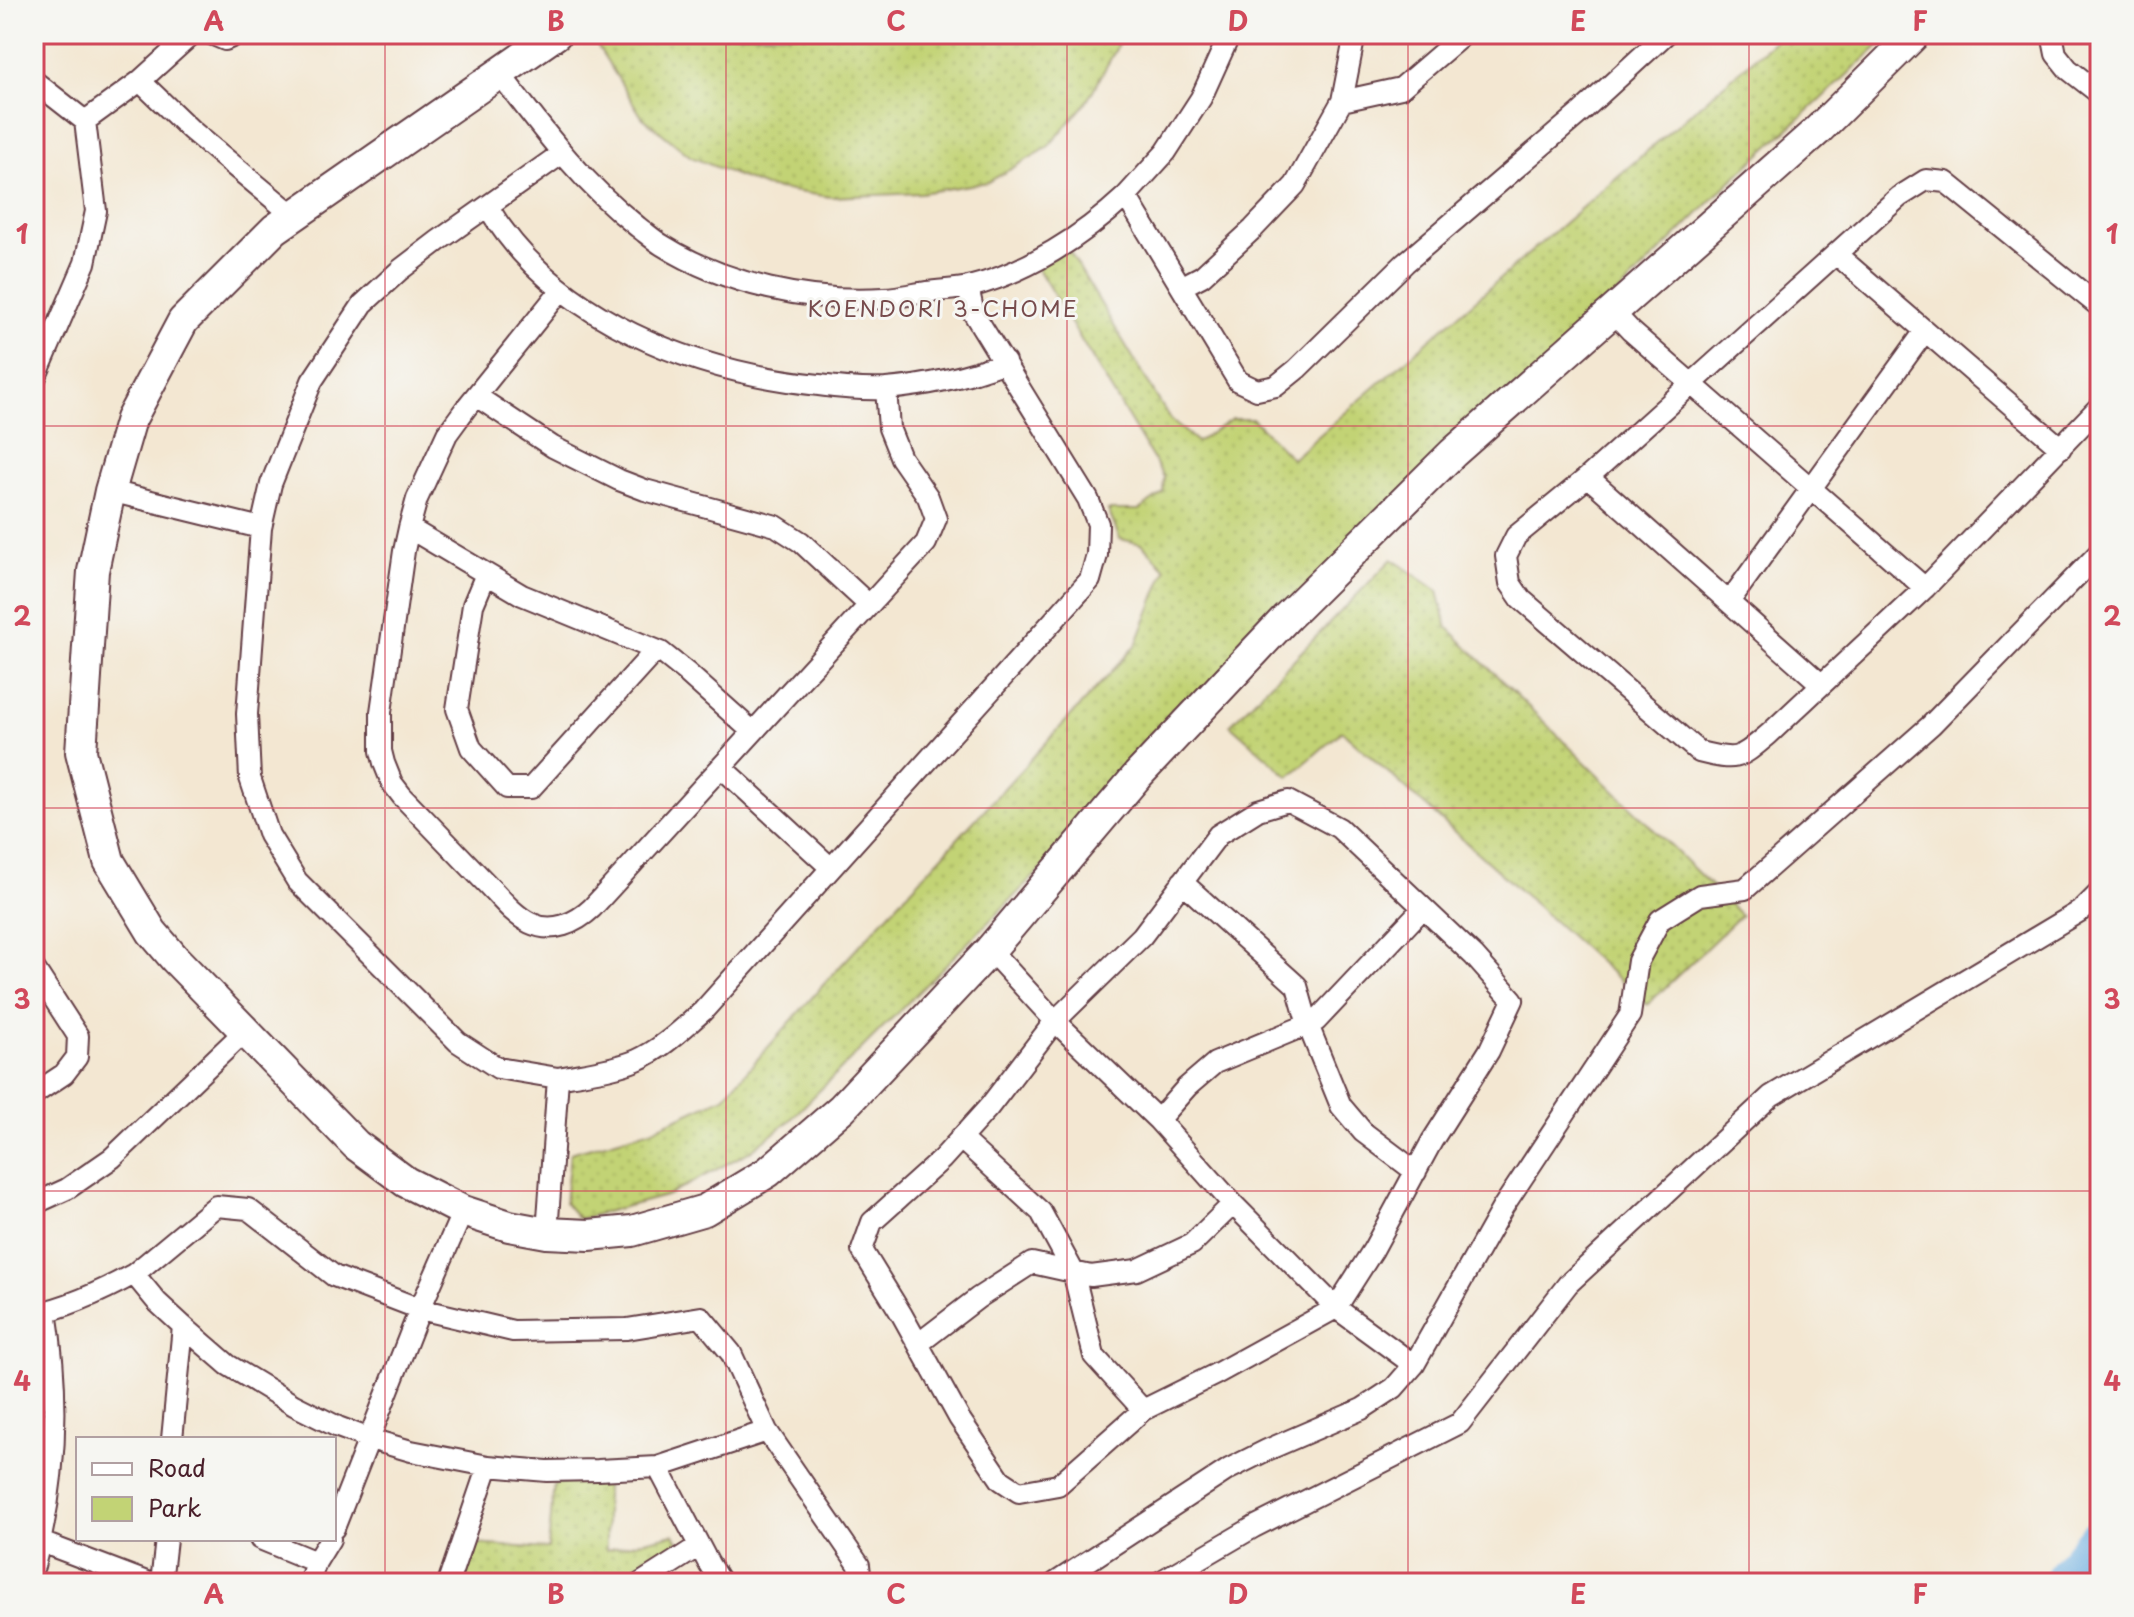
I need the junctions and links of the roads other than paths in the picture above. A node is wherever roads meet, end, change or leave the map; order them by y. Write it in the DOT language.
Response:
graph roads {
  1 [pos="192,34"];
  2 [pos="211,34"];
  3 [pos="238,34"];
  4 [pos="556,34"];
  5 [pos="1230,34"];
  6 [pos="1355,34"];
  7 [pos="1464,34"];
  8 [pos="1666,34"];
  9 [pos="1915,34"];
  10 [pos="2052,34"];
  11 [pos="500,74"];
  12 [pos="34,81"];
  13 [pos="140,81"];
  14 [pos="2100,94"];
  15 [pos="1342,101"];
  16 [pos="85,121"];
  17 [pos="561,154"];
  18 [pos="1126,196"];
  19 [pos="488,207"];
  20 [pos="294,216"];
  21 [pos="1836,254"];
  22 [pos="968,287"];
  23 [pos="1181,287"];
  24 [pos="561,290"];
  25 [pos="2100,307"];
  26 [pos="1612,311"];
  27 [pos="1925,331"];
  28 [pos="1005,362"];
  29 [pos="34,381"];
  30 [pos="1691,384"];
  31 [pos="886,389"];
  32 [pos="476,396"];
  33 [pos="2100,406"];
  34 [pos="2061,448"];
  35 [pos="1588,477"];
  36 [pos="1811,489"];
  37 [pos="110,491"];
  38 [pos="261,528"];
  39 [pos="409,528"];
  40 [pos="2100,552"];
  41 [pos="486,574"];
  42 [pos="1925,588"];
  43 [pos="1729,602"];
  44 [pos="869,605"];
  45 [pos="656,650"];
  46 [pos="1821,684"];
  47 [pos="753,732"];
  48 [pos="721,767"];
  49 [pos="831,868"];
  50 [pos="1182,882"];
  51 [pos="2100,892"];
  52 [pos="1423,908"];
  53 [pos="990,950"];
  54 [pos="34,968"];
  55 [pos="1055,1021"];
  56 [pos="1308,1025"];
  57 [pos="245,1031"];
  58 [pos="558,1078"];
  59 [pos="34,1094"];
  60 [pos="1158,1120"];
  61 [pos="960,1138"];
  62 [pos="1416,1172"];
  63 [pos="34,1204"];
  64 [pos="1233,1204"];
  65 [pos="463,1211"];
  66 [pos="547,1233"];
  67 [pos="1073,1271"];
  68 [pos="134,1274"];
  69 [pos="1336,1308"];
  70 [pos="420,1309"];
  71 [pos="40,1312"];
  72 [pos="183,1326"];
  73 [pos="918,1344"];
  74 [pos="1414,1365"];
  75 [pos="1143,1410"];
  76 [pos="767,1431"];
  77 [pos="172,1437"];
  78 [pos="370,1439"];
  79 [pos="488,1466"];
  80 [pos="658,1467"];
  81 [pos="336,1523"];
  82 [pos="166,1541"];
  83 [pos="265,1541"];
  84 [pos="329,1541"];
  85 [pos="41,1542"];
  86 [pos="699,1546"];
  87 [pos="316,1562"];
  88 [pos="34,1566"];
  89 [pos="149,1583"];
  90 [pos="161,1583"];
  91 [pos="309,1583"];
  92 [pos="448,1583"];
  93 [pos="641,1583"];
  94 [pos="721,1583"];
  95 [pos="861,1583"];
  96 [pos="1055,1583"];
  97 [pos="1158,1583"];
  1 -- 13 [label="street"];
  2 -- 3 [label="street"];
  4 -- 11 [label="street"];
  5 -- 18 [label="street"];
  6 -- 15 [label="street"];
  7 -- 15 [label="street"];
  8 -- 23 [label="street"];
  9 -- 26 [label="street"];
  10 -- 14 [label="street"];
  11 -- 17 [label="street"];
  11 -- 20 [label="street"];
  12 -- 16 [label="street"];
  13 -- 16 [label="street"];
  13 -- 20 [label="street"];
  15 -- 23 [label="street"];
  16 -- 29 [label="street"];
  17 -- 19 [label="street"];
  17 -- 22 [label="street"];
  18 -- 22 [label="street"];
  18 -- 23 [label="street"];
  19 -- 24 [label="street"];
  19 -- 38 [label="street"];
  20 -- 37 [label="street"];
  21 -- 25 [label="street"];
  21 -- 27 [label="street"];
  21 -- 30 [label="street"];
  22 -- 28 [label="street"];
  24 -- 31 [label="street"];
  24 -- 32 [label="street"];
  26 -- 30 [label="street"];
  26 -- 53 [label="street"];
  27 -- 34 [label="street"];
  27 -- 36 [label="street"];
  28 -- 31 [label="street"];
  28 -- 49 [label="street"];
  30 -- 35 [label="street"];
  30 -- 36 [label="street"];
  31 -- 44 [label="street"];
  32 -- 39 [label="street"];
  32 -- 44 [label="street"];
  33 -- 34 [label="street"];
  34 -- 42 [label="street"];
  35 -- 43 [label="street"];
  35 -- 46 [label="street"];
  36 -- 42 [label="street"];
  36 -- 43 [label="street"];
  37 -- 38 [label="street"];
  37 -- 57 [label="street"];
  38 -- 58 [label="street"];
  39 -- 41 [label="street"];
  39 -- 48 [label="street"];
  40 -- 74 [label="street"];
  41 -- 45 [label="street"];
  41 -- 45 [label="street"];
  42 -- 46 [label="street"];
  43 -- 46 [label="street"];
  44 -- 47 [label="street"];
  45 -- 47 [label="street"];
  47 -- 48 [label="street"];
  48 -- 49 [label="street"];
  49 -- 58 [label="street"];
  50 -- 52 [label="street"];
  50 -- 55 [label="street"];
  50 -- 56 [label="street"];
  51 -- 97 [label="street"];
  52 -- 56 [label="street"];
  52 -- 62 [label="street"];
  53 -- 55 [label="street"];
  53 -- 66 [label="street"];
  54 -- 59 [label="street"];
  55 -- 60 [label="street"];
  55 -- 61 [label="street"];
  56 -- 60 [label="street"];
  56 -- 62 [label="street"];
  57 -- 63 [label="street"];
  57 -- 65 [label="street"];
  58 -- 66 [label="street"];
  60 -- 64 [label="street"];
  61 -- 67 [label="street"];
  61 -- 73 [label="street"];
  62 -- 69 [label="street"];
  64 -- 67 [label="street"];
  64 -- 69 [label="street"];
  65 -- 66 [label="street"];
  65 -- 70 [label="street"];
  67 -- 73 [label="street"];
  67 -- 75 [label="street"];
  68 -- 70 [label="street"];
  68 -- 71 [label="street"];
  68 -- 72 [label="street"];
  69 -- 74 [label="street"];
  69 -- 75 [label="street"];
  70 -- 76 [label="street"];
  70 -- 78 [label="street"];
  71 -- 85 [label="street"];
  72 -- 77 [label="street"];
  72 -- 78 [label="street"];
  73 -- 75 [label="street"];
  74 -- 96 [label="street"];
  76 -- 80 [label="street"];
  76 -- 95 [label="street"];
  78 -- 79 [label="street"];
  78 -- 81 [label="street"];
  79 -- 80 [label="street"];
  79 -- 92 [label="street"];
  80 -- 86 [label="street"];
  82 -- 90 [label="street"];
  83 -- 87 [label="street"];
  84 -- 87 [label="street"];
  85 -- 88 [label="street"];
  85 -- 89 [label="street"];
  86 -- 93 [label="street"];
  86 -- 94 [label="street"];
  87 -- 91 [label="street"];
}
